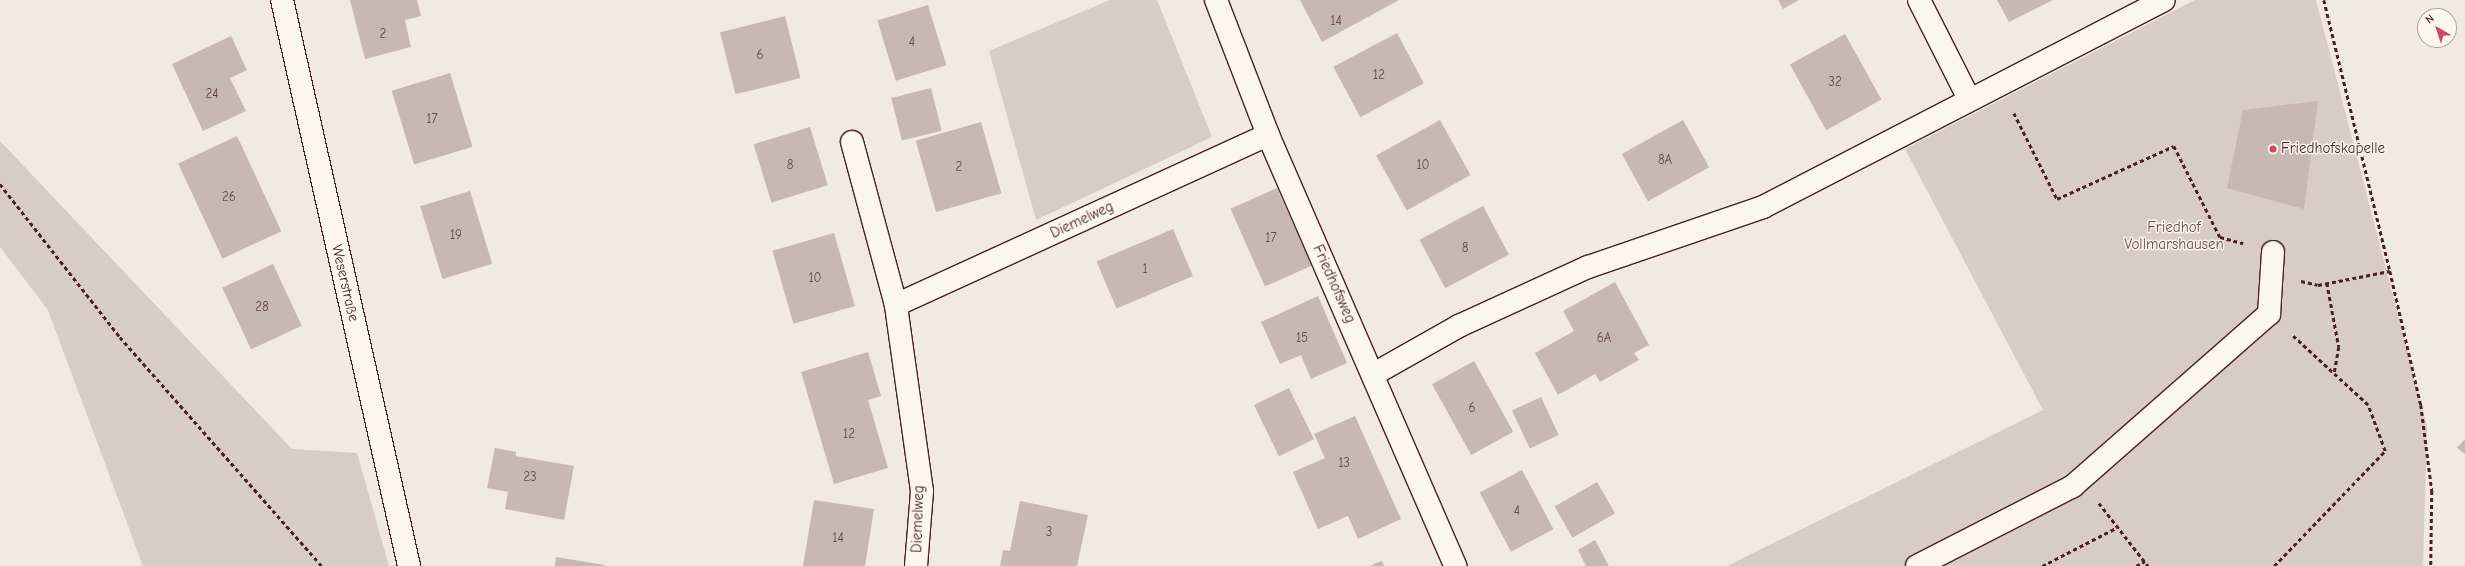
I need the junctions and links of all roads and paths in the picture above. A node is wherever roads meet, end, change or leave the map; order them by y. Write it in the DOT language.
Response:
graph roads {
  1 [pos="282,0"];
  2 [pos="1216,0"];
  3 [pos="1919,0"];
  4 [pos="2164,0"];
  5 [pos="2324,0"];
  6 [pos="1999,84"];
  7 [pos="1969,99"];
  8 [pos="1268,136"];
  9 [pos="852,142"];
  10 [pos="0,184"];
  11 [pos="2273,252"];
  12 [pos="2390,271"];
  13 [pos="2273,275"];
  14 [pos="2327,284"];
  15 [pos="896,305"];
  16 [pos="2269,314"];
  17 [pos="1374,374"];
  18 [pos="2334,375"];
  19 [pos="2080,480"];
  20 [pos="2118,527"];
  21 [pos="2144,561"];
  22 [pos="322,566"];
  23 [pos="409,566"];
  24 [pos="916,566"];
  25 [pos="1455,566"];
  26 [pos="1916,566"];
  27 [pos="2042,566"];
  28 [pos="2136,566"];
  29 [pos="2148,566"];
  30 [pos="2274,566"];
  31 [pos="2431,566"];
  1 -- 23 [label="street, Weserstraße"];
  2 -- 8 [label="street, Friedhofsweg"];
  3 -- 7 [label="street"];
  4 -- 6 [label="street"];
  5 -- 12 [label="path"];
  6 -- 7 [label="street"];
  6 -- 11 [label="path"];
  7 -- 17 [label="street"];
  8 -- 15 [label="street, Diemelweg"];
  8 -- 17 [label="street, Friedhofsweg"];
  9 -- 15 [label="street, Diemelweg"];
  10 -- 22 [label="path"];
  11 -- 13 [label="street"];
  12 -- 14 [label="path"];
  12 -- 31 [label="path"];
  13 -- 14 [label="path"];
  13 -- 16 [label="street"];
  14 -- 18 [label="path"];
  15 -- 24 [label="street, Diemelweg"];
  16 -- 18 [label="path"];
  16 -- 19 [label="street"];
  17 -- 25 [label="street, Friedhofsweg"];
  18 -- 30 [label="path"];
  19 -- 20 [label="path"];
  19 -- 26 [label="street"];
  20 -- 21 [label="path"];
  20 -- 27 [label="path"];
  21 -- 28 [label="path"];
  21 -- 29 [label="path"];
}
